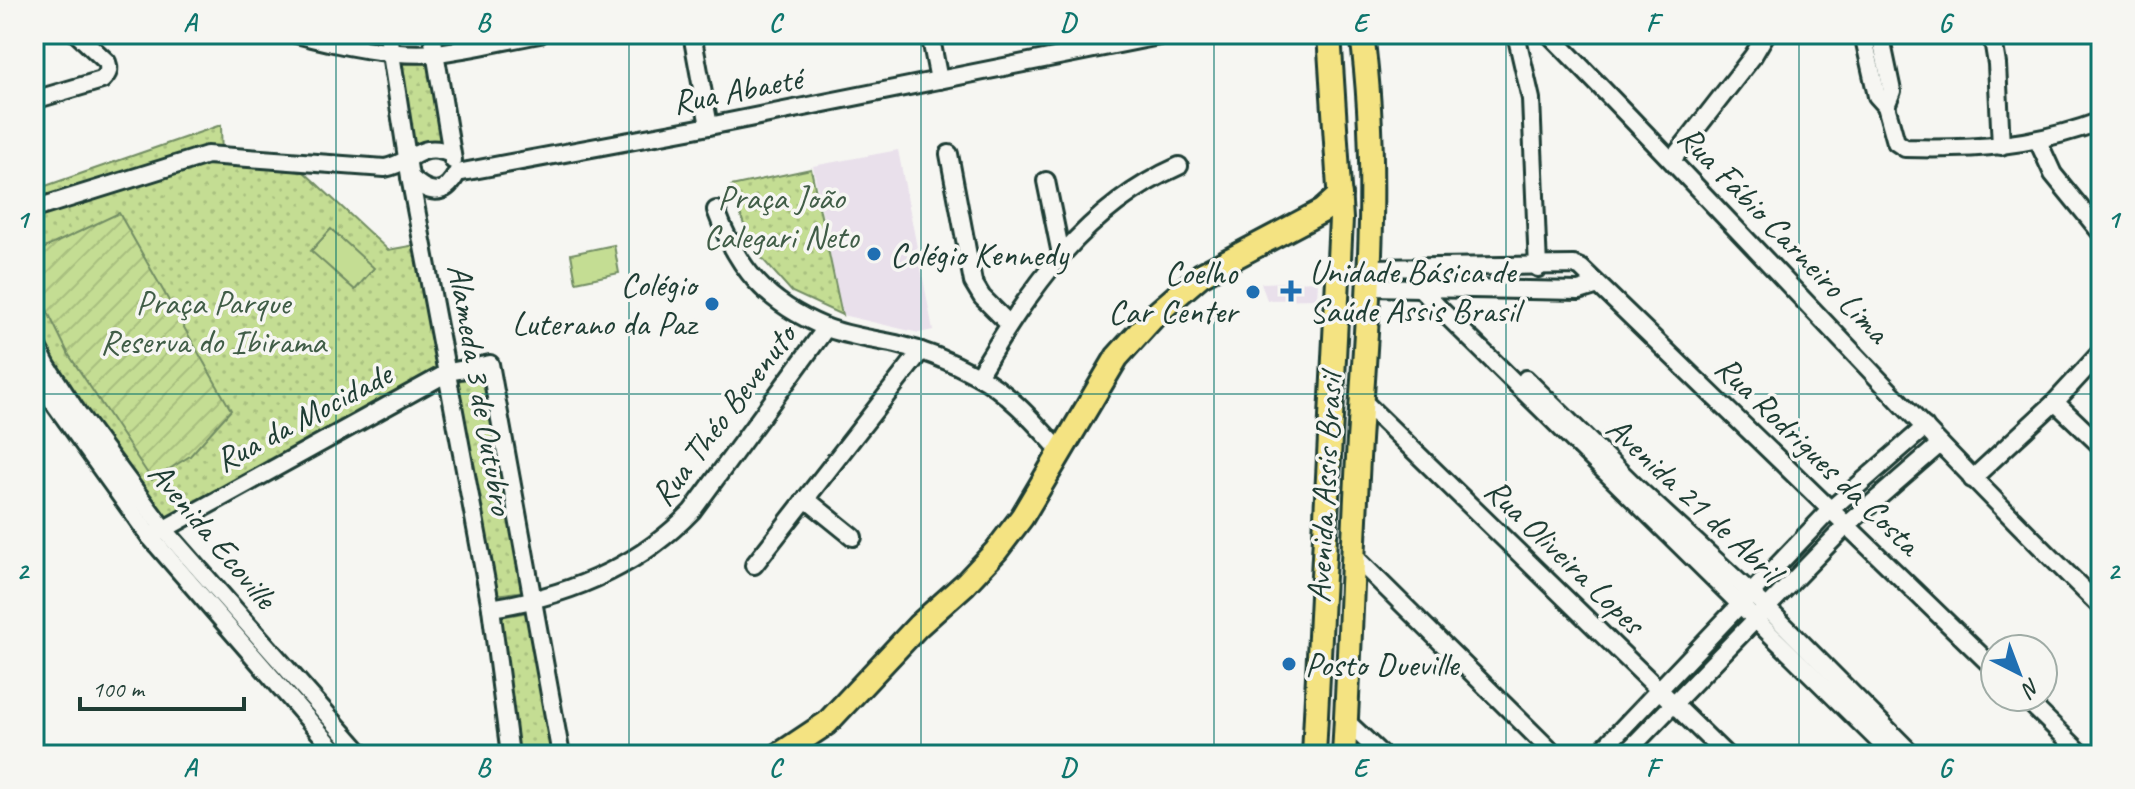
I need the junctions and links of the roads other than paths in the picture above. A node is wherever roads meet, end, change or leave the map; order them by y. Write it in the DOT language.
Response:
graph roads {
  1 [pos="77,34"];
  2 [pos="296,34"];
  3 [pos="432,34"];
  4 [pos="540,34"];
  5 [pos="692,34"];
  6 [pos="930,34"];
  7 [pos="1169,34"];
  8 [pos="1329,34"];
  9 [pos="1353,34"];
  10 [pos="1362,34"];
  11 [pos="1516,34"];
  12 [pos="1549,34"];
  13 [pos="1766,34"];
  14 [pos="1992,34"];
  15 [pos="1873,40"];
  16 [pos="390,42"];
  17 [pos="434,53"];
  18 [pos="1368,78"];
  19 [pos="939,80"];
  20 [pos="34,100"];
  21 [pos="2101,121"];
  22 [pos="709,126"];
  23 [pos="2038,141"];
  24 [pos="2001,146"];
  25 [pos="451,154"];
  26 [pos="949,154"];
  27 [pos="1672,160"];
  28 [pos="1179,166"];
  29 [pos="409,169"];
  30 [pos="457,173"];
  31 [pos="1046,181"];
  32 [pos="1373,181"];
  33 [pos="430,191"];
  34 [pos="1340,195"];
  35 [pos="416,204"];
  36 [pos="34,209"];
  37 [pos="716,210"];
  38 [pos="1341,219"];
  39 [pos="2101,233"];
  40 [pos="1247,249"];
  41 [pos="1061,254"];
  42 [pos="1538,268"];
  43 [pos="1428,269"];
  44 [pos="1371,278"];
  45 [pos="1598,285"];
  46 [pos="1427,288"];
  47 [pos="1009,324"];
  48 [pos="826,328"];
  49 [pos="34,341"];
  50 [pos="921,351"];
  51 [pos="1335,351"];
  52 [pos="2101,352"];
  53 [pos="490,364"];
  54 [pos="449,372"];
  55 [pos="34,375"];
  56 [pos="978,376"];
  57 [pos="1363,401"];
  58 [pos="2055,402"];
  59 [pos="1925,427"];
  60 [pos="1940,444"];
  61 [pos="2101,446"];
  62 [pos="1062,453"];
  63 [pos="1972,479"];
  64 [pos="806,499"];
  65 [pos="1831,509"];
  66 [pos="1847,525"];
  67 [pos="156,533"];
  68 [pos="853,537"];
  69 [pos="1352,554"];
  70 [pos="754,565"];
  71 [pos="1746,600"];
  72 [pos="533,602"];
  73 [pos="2101,607"];
  74 [pos="491,608"];
  75 [pos="1760,613"];
  76 [pos="1979,653"];
  77 [pos="1660,690"];
  78 [pos="1673,703"];
  79 [pos="2040,713"];
  80 [pos="1346,721"];
  81 [pos="345,736"];
  82 [pos="335,752"];
  83 [pos="363,755"];
  84 [pos="510,755"];
  85 [pos="561,755"];
  86 [pos="779,755"];
  87 [pos="1314,755"];
  88 [pos="1344,755"];
  89 [pos="1382,755"];
  90 [pos="1555,755"];
  91 [pos="1597,755"];
  92 [pos="1624,755"];
  93 [pos="1726,755"];
  94 [pos="1893,755"];
  95 [pos="1913,755"];
  96 [pos="2083,755"];
  1 -- 20 [label="street"];
  2 -- 16 [label="street"];
  3 -- 16 [label="street"];
  3 -- 17 [label="street"];
  4 -- 17 [label="street"];
  5 -- 22 [label="street"];
  6 -- 19 [label="street"];
  7 -- 19 [label="street, Rua Abaeté"];
  8 -- 34 [label="main road, Avenida Assis Brasil"];
  9 -- 18 [label="main road"];
  10 -- 18 [label="main road, Avenida Assis Brasil"];
  11 -- 42 [label="street"];
  12 -- 27 [label="street, Rua Fábio Carneiro Lima"];
  13 -- 27 [label="street"];
  14 -- 24 [label="street"];
  15 -- 24 [label="street"];
  16 -- 17 [label="street"];
  16 -- 29 [label="street, Alameda 3 de Outubro"];
  17 -- 25 [label="street"];
  18 -- 32 [label="main road, Avenida Assis Brasil"];
  19 -- 22 [label="street, Rua Abaeté"];
  21 -- 23 [label="street"];
  22 -- 30 [label="street, Rua Abaeté"];
  23 -- 24 [label="street"];
  23 -- 39 [label="street"];
  25 -- 29 [label="street"];
  25 -- 30 [label="street"];
  26 -- 47 [label="street"];
  27 -- 59 [label="street, Rua Fábio Carneiro Lima"];
  28 -- 41 [label="street"];
  29 -- 33 [label="street"];
  29 -- 35 [label="street, Alameda 3 de Outubro"];
  29 -- 36 [label="street"];
  30 -- 33 [label="street"];
  31 -- 41 [label="street"];
  32 -- 38 [label="main road"];
  32 -- 44 [label="main road, Avenida Assis Brasil"];
  33 -- 35 [label="street"];
  34 -- 38 [label="main road, Avenida Assis Brasil"];
  34 -- 40 [label="main road"];
  35 -- 54 [label="street, Alameda 3 de Outubro"];
  37 -- 48 [label="street"];
  38 -- 40 [label="main road"];
  38 -- 51 [label="main road, Avenida Assis Brasil"];
  40 -- 62 [label="main road"];
  41 -- 47 [label="street"];
  42 -- 43 [label="street, Rua Rodrigues da Costa"];
  42 -- 45 [label="street, Rua Rodrigues da Costa"];
  43 -- 44 [label="street, Rua Rodrigues da Costa"];
  43 -- 46 [label="street"];
  44 -- 46 [label="street"];
  44 -- 57 [label="main road, Avenida Assis Brasil"];
  45 -- 46 [label="street"];
  45 -- 65 [label="street, Rua Rodrigues da Costa"];
  46 -- 71 [label="street, Avenida 21 de Abril"];
  47 -- 56 [label="street"];
  48 -- 50 [label="street"];
  48 -- 72 [label="street, Rua Théo Bevenuto"];
  49 -- 67 [label="street, Avenida Ecoville"];
  50 -- 56 [label="street"];
  50 -- 64 [label="street"];
  51 -- 57 [label="main road"];
  51 -- 87 [label="main road, Avenida Assis Brasil"];
  52 -- 58 [label="street"];
  53 -- 54 [label="street, Rua da Mocidade"];
  53 -- 72 [label="street, Alameda 3 de Outubro"];
  54 -- 67 [label="street, Rua da Mocidade"];
  54 -- 74 [label="street, Alameda 3 de Outubro"];
  55 -- 67 [label="street, Avenida Ecoville"];
  56 -- 62 [label="street"];
  57 -- 69 [label="main road, Avenida Assis Brasil"];
  57 -- 77 [label="street, Rua Oliveira Lopes"];
  58 -- 61 [label="street"];
  58 -- 63 [label="street"];
  59 -- 60 [label="street, Rua Fábio Carneiro Lima"];
  59 -- 65 [label="street"];
  60 -- 63 [label="street, Rua Fábio Carneiro Lima"];
  60 -- 66 [label="street"];
  62 -- 86 [label="main road"];
  63 -- 73 [label="street, Rua Fábio Carneiro Lima"];
  64 -- 68 [label="street"];
  64 -- 70 [label="street"];
  65 -- 66 [label="street, Rua Rodrigues da Costa"];
  65 -- 71 [label="street"];
  66 -- 75 [label="street"];
  66 -- 76 [label="street, Rua Rodrigues da Costa"];
  67 -- 81 [label="street, Avenida Ecoville"];
  67 -- 82 [label="street, Avenida Ecoville"];
  69 -- 80 [label="main road, Avenida Assis Brasil"];
  69 -- 90 [label="street"];
  71 -- 75 [label="street, Avenida 21 de Abril"];
  71 -- 77 [label="street"];
  72 -- 74 [label="street, Rua Théo Bevenuto"];
  72 -- 85 [label="street, Alameda 3 de Outubro"];
  74 -- 84 [label="street, Alameda 3 de Outubro"];
  75 -- 78 [label="street"];
  75 -- 94 [label="street, Avenida 21 de Abril"];
  75 -- 95 [label="street, Avenida 21 de Abril"];
  77 -- 78 [label="street, Rua Oliveira Lopes"];
  77 -- 91 [label="street"];
  78 -- 92 [label="street"];
  78 -- 93 [label="street, Rua Oliveira Lopes"];
  79 -- 96 [label="street"];
  80 -- 88 [label="main road, Avenida Assis Brasil"];
  80 -- 89 [label="street"];
  81 -- 82 [label="street"];
  81 -- 83 [label="street, Avenida Ecoville"];
}
